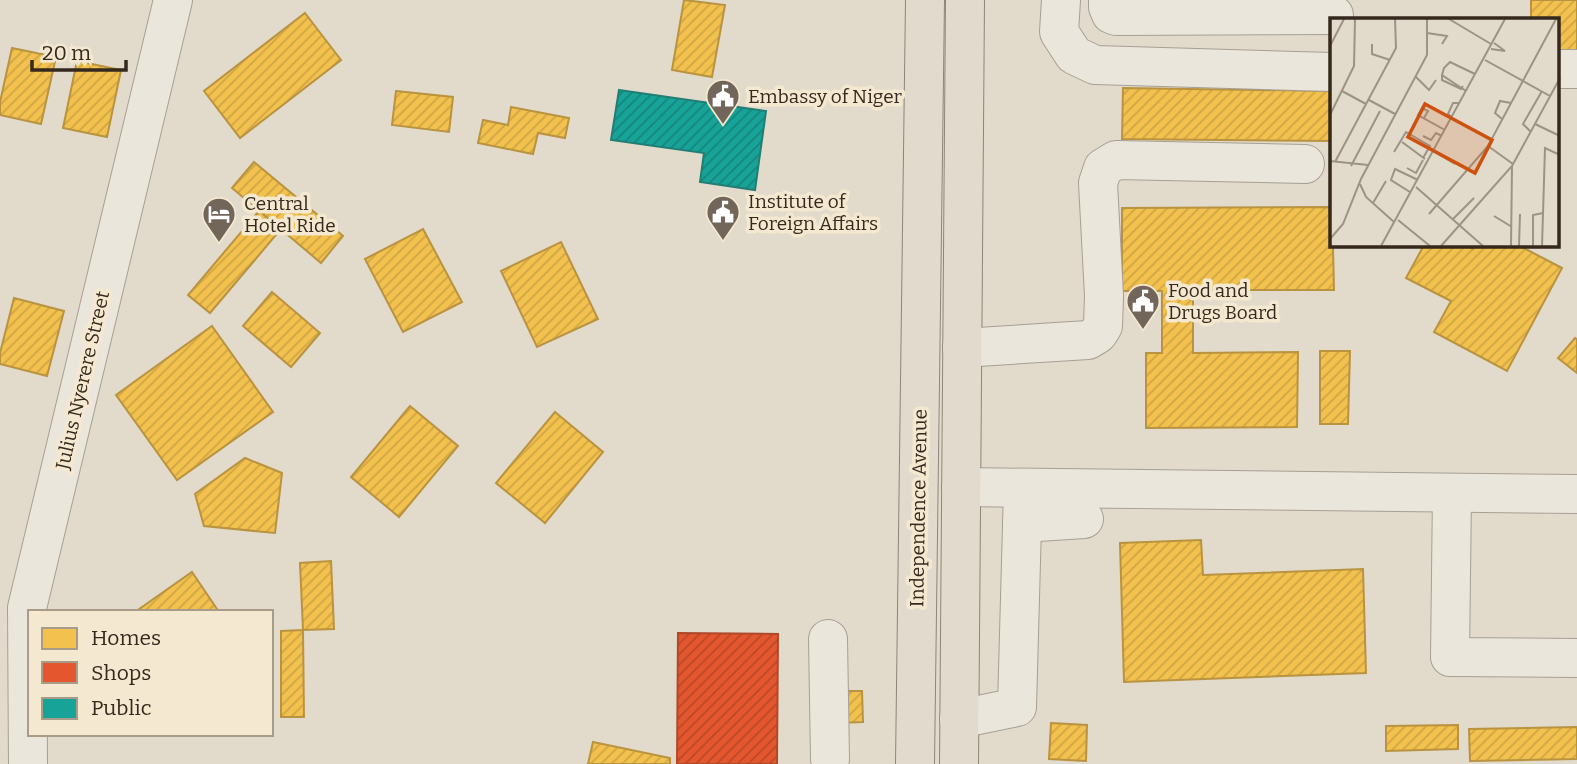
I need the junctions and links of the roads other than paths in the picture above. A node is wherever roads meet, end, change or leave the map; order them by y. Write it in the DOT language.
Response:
graph roads {
  1 [pos="173,0"];
  2 [pos="925,0"];
  3 [pos="965,0"];
  4 [pos="1061,0"];
  5 [pos="1108,0"];
  6 [pos="1334,11"];
  7 [pos="1330,72"];
  8 [pos="1305,164"];
  9 [pos="962,348"];
  10 [pos="961,487"];
  11 [pos="1452,493"];
  12 [pos="1577,494"];
  13 [pos="1022,506"];
  14 [pos="1084,519"];
  15 [pos="14,605"];
  16 [pos="828,639"];
  17 [pos="1577,658"];
  18 [pos="959,719"];
  19 [pos="836,763"];
  20 [pos="28,764"];
  21 [pos="915,764"];
  22 [pos="959,764"];
  1 -- 15 [label="street, Julius Nyerere Street"];
  2 -- 21 [label="main road, Independence Avenue"];
  3 -- 9 [label="main road"];
  4 -- 7 [label="street"];
  5 -- 6 [label="street"];
  8 -- 9 [label="street"];
  9 -- 10 [label="main road"];
  10 -- 13 [label="street"];
  10 -- 18 [label="main road"];
  11 -- 12 [label="street"];
  11 -- 13 [label="street"];
  11 -- 17 [label="street"];
  13 -- 14 [label="street"];
  13 -- 18 [label="street"];
  15 -- 20 [label="street, Julius Nyerere Street"];
  16 -- 19 [label="street"];
  18 -- 22 [label="main road"];
}
